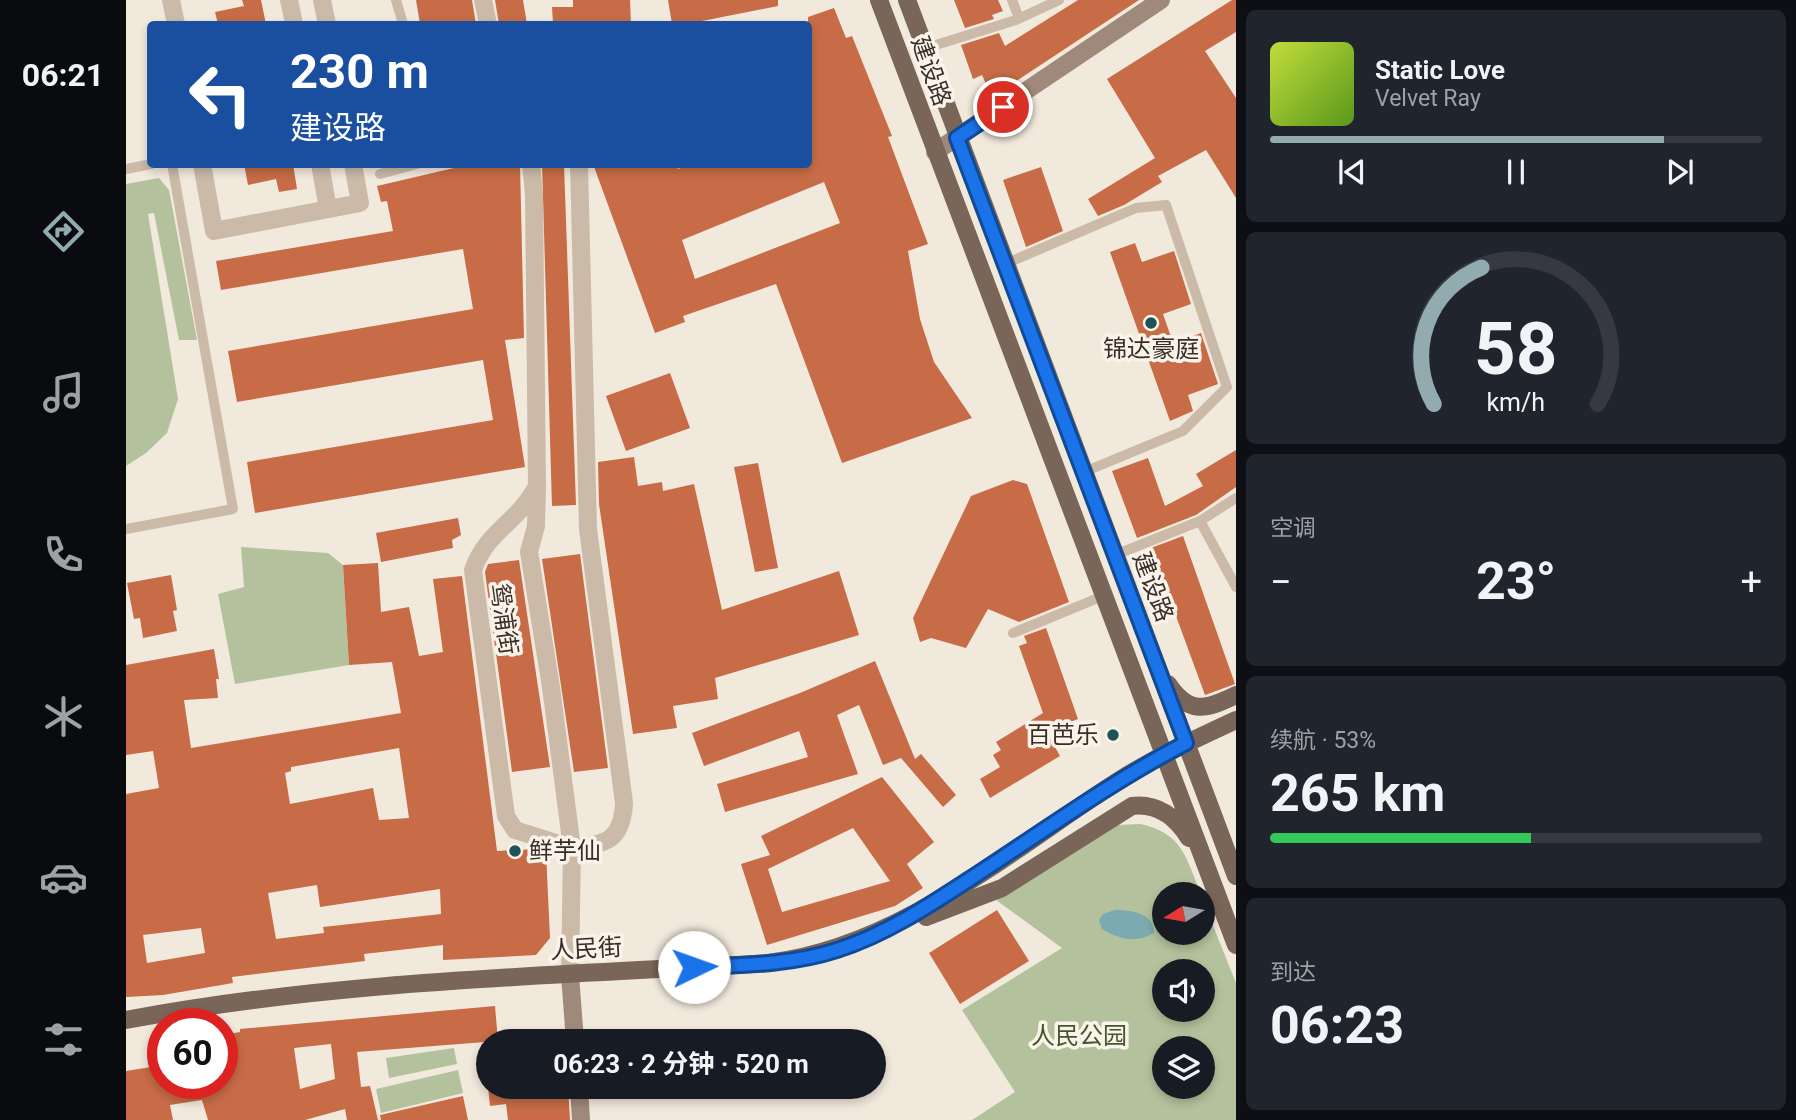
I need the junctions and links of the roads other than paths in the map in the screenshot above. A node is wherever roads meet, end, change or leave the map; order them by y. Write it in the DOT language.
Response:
graph roads {
  1 [pos="171,0"];
  2 [pos="289,0"];
  3 [pos="322,0"];
  4 [pos="396,0"];
  5 [pos="483,0"];
  6 [pos="879,0"];
  7 [pos="907,0"];
  8 [pos="1012,0"];
  9 [pos="1059,0"];
  10 [pos="1161,0"];
  11 [pos="1019,18"];
  12 [pos="175,21"];
  13 [pos="293,21"];
  14 [pos="326,21"];
  15 [pos="402,21"];
  16 [pos="487,21"];
  17 [pos="923,48"];
  18 [pos="957,138"];
  19 [pos="935,152"];
  20 [pos="147,165"];
  21 [pos="173,168"];
  22 [pos="203,168"];
  23 [pos="321,168"];
  24 [pos="354,168"];
  25 [pos="402,168"];
  26 [pos="531,168"];
  27 [pos="579,168"];
  28 [pos="126,169"];
  29 [pos="380,174"];
  30 [pos="328,209"];
  31 [pos="1005,264"];
  32 [pos="1084,472"];
  33 [pos="537,486"];
  34 [pos="1236,498"];
  35 [pos="1200,521"];
  36 [pos="126,529"];
  37 [pos="1115,555"];
  38 [pos="1236,587"];
  39 [pos="1103,596"];
  40 [pos="1013,633"];
  41 [pos="1158,670"];
  42 [pos="1236,695"];
  43 [pos="1236,720"];
  44 [pos="1186,743"];
  45 [pos="1164,754"];
  46 [pos="572,848"];
  47 [pos="1206,865"];
  48 [pos="1236,876"];
  49 [pos="877,934"];
  50 [pos="1236,945"];
  51 [pos="570,975"];
  52 [pos="126,1020"];
  53 [pos="574,1029"];
  54 [pos="580,1099"];
  55 [pos="581,1120"];
  1 -- 12 [label="street"];
  2 -- 13 [label="street"];
  3 -- 14 [label="street"];
  4 -- 15 [label="lane"];
  5 -- 16 [label="street"];
  6 -- 19 [label="main road, 建设路"];
  7 -- 17 [label="main road, 建设路"];
  8 -- 11 [label="lane"];
  9 -- 11 [label="lane"];
  10 -- 18 [label="street"];
  11 -- 17 [label="lane"];
  17 -- 18 [label="main road, 建设路"];
  18 -- 19 [label="street"];
  18 -- 31 [label="main road, 建设路"];
  19 -- 39 [label="main road, 建设路"];
  20 -- 28 [label="lane"];
  21 -- 36 [label="lane"];
  22 -- 30 [label="street"];
  23 -- 30 [label="street"];
  24 -- 30 [label="street"];
  25 -- 29 [label="lane"];
  26 -- 33 [label="street"];
  27 -- 46 [label="street"];
  31 -- 32 [label="main road, 建设路"];
  31 -- 32 [label="lane"];
  32 -- 37 [label="main road, 建设路"];
  33 -- 46 [label="street"];
  33 -- 46 [label="street, 鸳浦街"];
  34 -- 35 [label="lane"];
  35 -- 37 [label="lane"];
  35 -- 38 [label="lane"];
  37 -- 41 [label="main road, 建设路"];
  39 -- 40 [label="lane"];
  39 -- 45 [label="main road, 建设路"];
  41 -- 42 [label="main road"];
  41 -- 44 [label="main road, 建设路"];
  43 -- 44 [label="main road, 人民街"];
  44 -- 45 [label="main road, 人民街"];
  44 -- 48 [label="main road, 建设路"];
  45 -- 47 [label="main road, 建设路"];
  45 -- 49 [label="main road, 人民街"];
  46 -- 51 [label="street"];
  47 -- 49 [label="main road"];
  47 -- 50 [label="main road, 建设路"];
  49 -- 51 [label="main road, 人民街"];
  51 -- 52 [label="main road, 人民街"];
  51 -- 53 [label="street"];
  54 -- 55 [label="street"];
}
